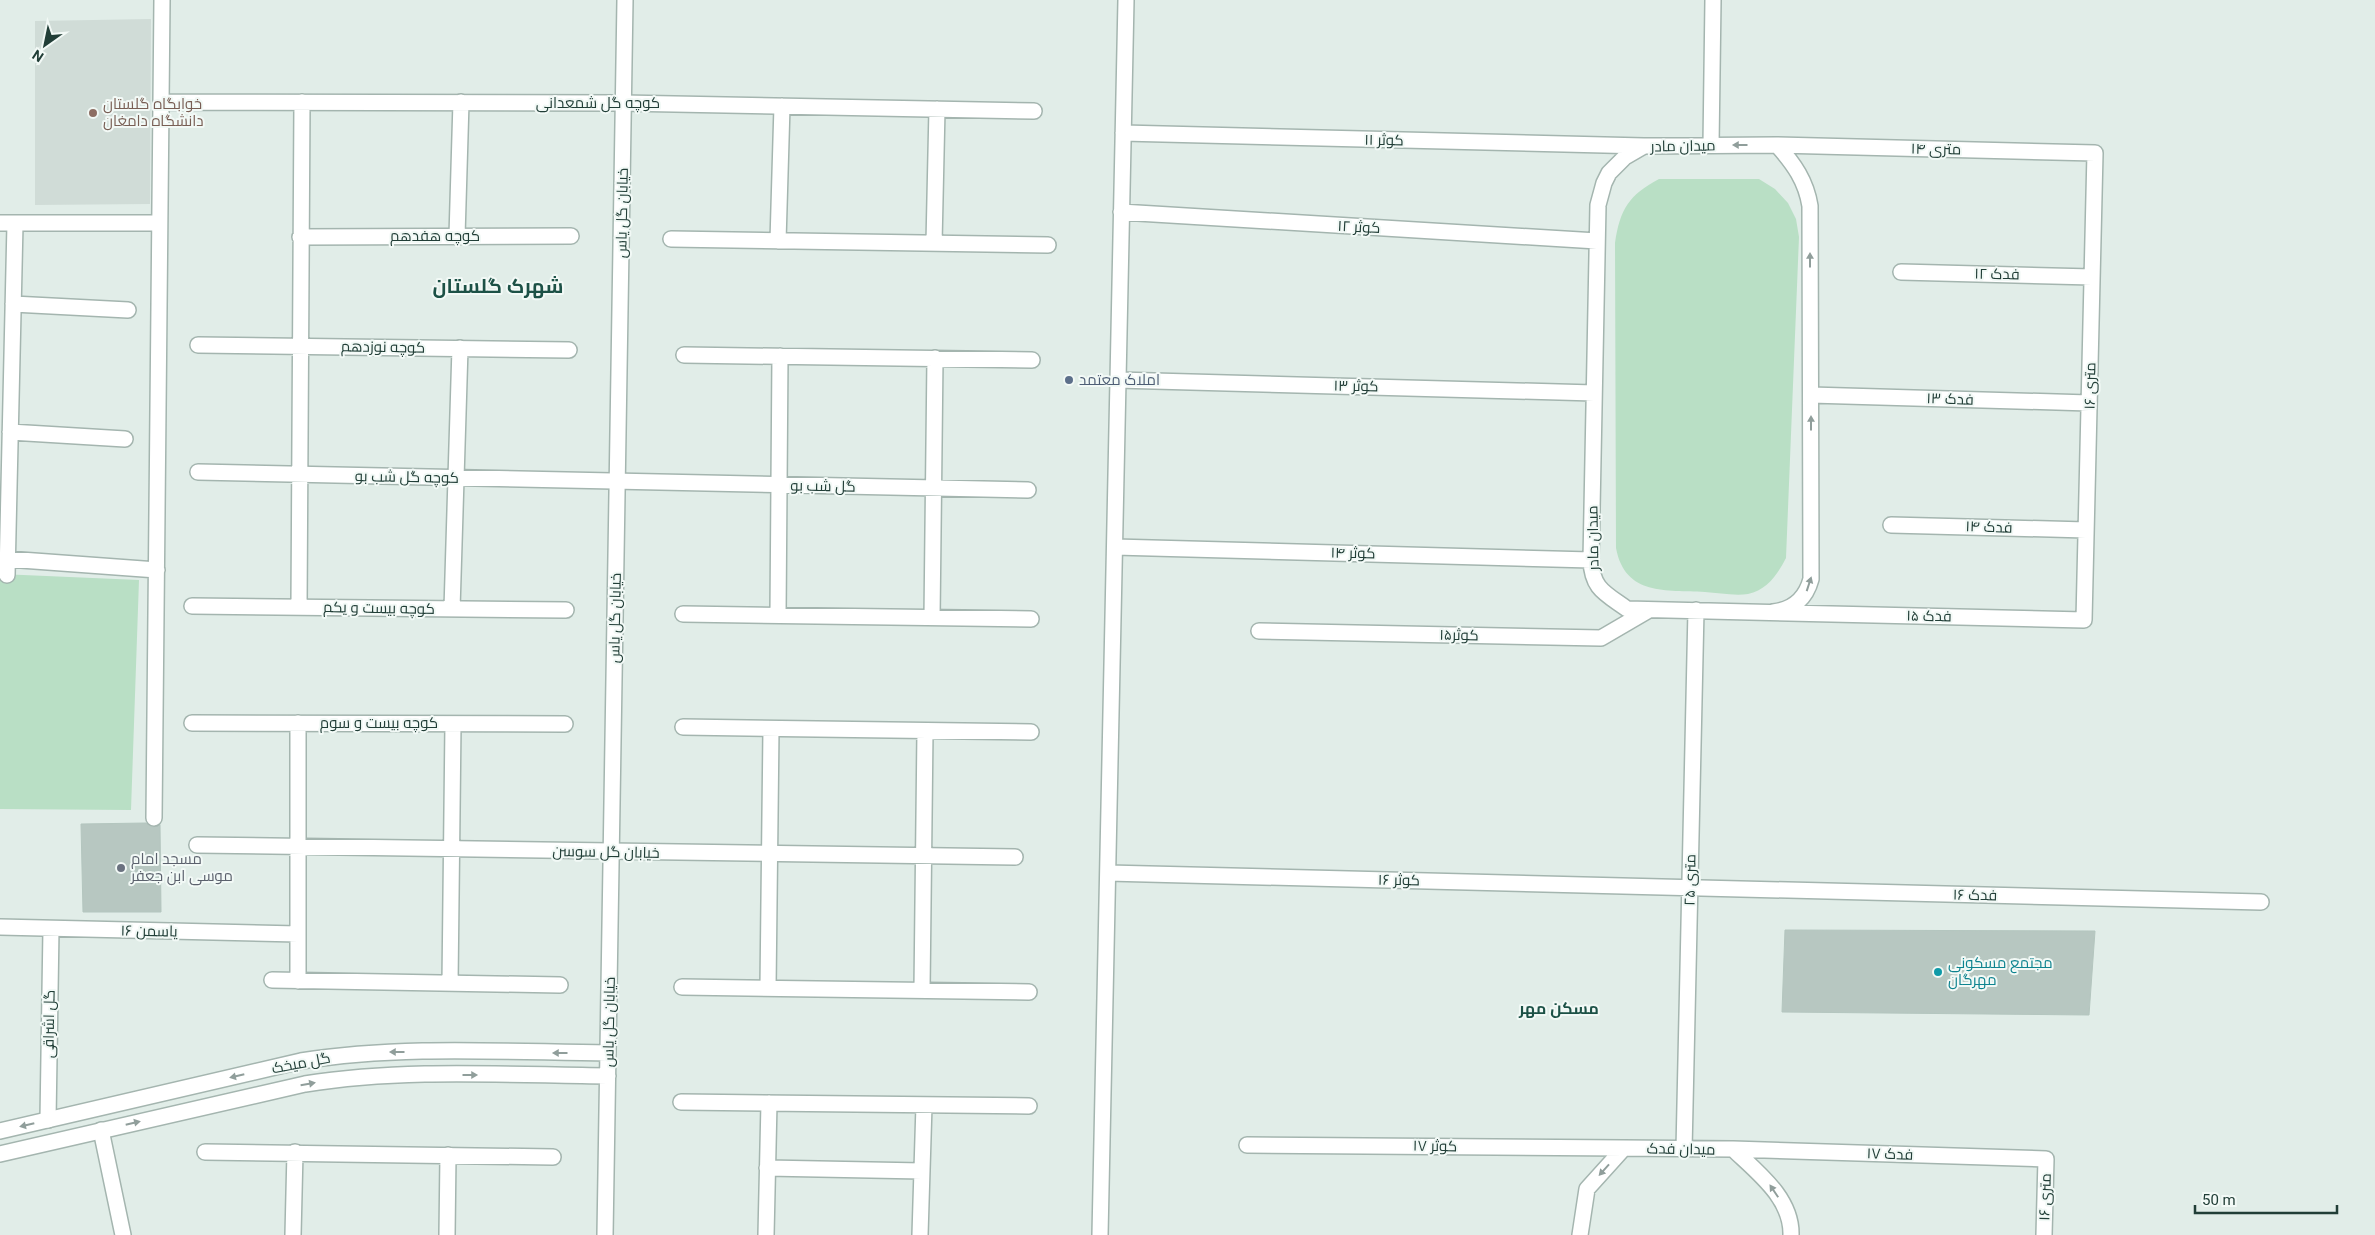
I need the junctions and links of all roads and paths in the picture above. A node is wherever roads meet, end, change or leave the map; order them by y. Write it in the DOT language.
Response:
graph roads {
  1 [pos="162,0"];
  2 [pos="625,0"];
  3 [pos="1126,0"];
  4 [pos="1713,0"];
  5 [pos="161,102"];
  6 [pos="302,102"];
  7 [pos="461,102"];
  8 [pos="623,103"];
  9 [pos="782,106"];
  10 [pos="937,109"];
  11 [pos="1034,111"];
  12 [pos="1123,133"];
  13 [pos="1711,145"];
  14 [pos="1777,145"];
  15 [pos="1644,146"];
  16 [pos="2095,153"];
  17 [pos="1121,212"];
  18 [pos="8,223"];
  19 [pos="159,223"];
  20 [pos="457,236"];
  21 [pos="571,236"];
  22 [pos="300,237"];
  23 [pos="671,239"];
  24 [pos="778,241"];
  25 [pos="1597,241"];
  26 [pos="934,243"];
  27 [pos="1048,245"];
  28 [pos="1901,272"];
  29 [pos="2092,277"];
  30 [pos="13,304"];
  31 [pos="128,310"];
  32 [pos="198,345"];
  33 [pos="300,346"];
  34 [pos="460,348"];
  35 [pos="569,350"];
  36 [pos="684,355"];
  37 [pos="780,356"];
  38 [pos="935,358"];
  39 [pos="1032,360"];
  40 [pos="6,365"];
  41 [pos="1118,380"];
  42 [pos="1594,392"];
  43 [pos="1811,396"];
  44 [pos="2089,403"];
  45 [pos="10,432"];
  46 [pos="125,440"];
  47 [pos="198,472"];
  48 [pos="302,474"];
  49 [pos="456,478"];
  50 [pos="617,482"];
  51 [pos="779,485"];
  52 [pos="934,488"];
  53 [pos="1028,490"];
  54 [pos="4,499"];
  55 [pos="1891,524"];
  56 [pos="2086,530"];
  57 [pos="1114,547"];
  58 [pos="7,559"];
  59 [pos="1591,560"];
  60 [pos="156,570"];
  61 [pos="6,575"];
  62 [pos="192,606"];
  63 [pos="299,607"];
  64 [pos="452,609"];
  65 [pos="1651,609"];
  66 [pos="566,610"];
  67 [pos="1696,610"];
  68 [pos="1773,612"];
  69 [pos="683,614"];
  70 [pos="778,615"];
  71 [pos="932,618"];
  72 [pos="1031,619"];
  73 [pos="2084,620"];
  74 [pos="1259,631"];
  75 [pos="192,723"];
  76 [pos="298,723"];
  77 [pos="453,724"];
  78 [pos="565,724"];
  79 [pos="683,727"];
  80 [pos="771,729"];
  81 [pos="925,731"];
  82 [pos="1030,732"];
  83 [pos="154,818"];
  84 [pos="197,845"];
  85 [pos="298,847"];
  86 [pos="451,850"];
  87 [pos="612,852"];
  88 [pos="769,854"];
  89 [pos="924,856"];
  90 [pos="1016,857"];
  91 [pos="1108,873"];
  92 [pos="1690,888"];
  93 [pos="2261,902"];
  94 [pos="0,927"];
  95 [pos="51,929"];
  96 [pos="298,934"];
  97 [pos="272,980"];
  98 [pos="298,981"];
  99 [pos="450,983"];
  100 [pos="560,984"];
  101 [pos="682,987"];
  102 [pos="768,988"];
  103 [pos="922,990"];
  104 [pos="1029,992"];
  105 [pos="608,1053"];
  106 [pos="608,1076"];
  107 [pos="681,1102"];
  108 [pos="769,1103"];
  109 [pos="924,1105"];
  110 [pos="1029,1106"];
  111 [pos="96,1110"];
  112 [pos="48,1120"];
  113 [pos="101,1130"];
  114 [pos="0,1131"];
  115 [pos="1247,1145"];
  116 [pos="1624,1148"];
  117 [pos="1733,1149"];
  118 [pos="1684,1150"];
  119 [pos="206,1152"];
  120 [pos="295,1152"];
  121 [pos="0,1154"];
  122 [pos="448,1155"];
  123 [pos="553,1156"];
  124 [pos="2046,1159"];
  125 [pos="767,1168"];
  126 [pos="922,1171"];
  127 [pos="123,1235"];
  128 [pos="293,1235"];
  129 [pos="447,1235"];
  130 [pos="605,1235"];
  131 [pos="766,1235"];
  132 [pos="920,1235"];
  133 [pos="1100,1235"];
  134 [pos="1580,1235"];
  135 [pos="1791,1235"];
  136 [pos="2044,1235"];
  1 -- 5 [label="street"];
  2 -- 8 [label="street, خیابان گل یاس"];
  3 -- 12 [label="street"];
  4 -- 13 [label="street"];
  5 -- 6 [label="street, کوچه گل شمعدانی"];
  5 -- 19 [label="street"];
  6 -- 7 [label="street, کوچه گل شمعدانی"];
  6 -- 22 [label="street"];
  7 -- 8 [label="street, کوچه گل شمعدانی"];
  7 -- 20 [label="street"];
  8 -- 9 [label="street, کوچه گل شمعدانی"];
  8 -- 50 [label="street, خیابان گل یاس"];
  9 -- 10 [label="street, کوچه گل شمعدانی"];
  9 -- 24 [label="street"];
  10 -- 11 [label="street, کوچه گل شمعدانی"];
  10 -- 26 [label="street"];
  12 -- 15 [label="street, کوثر ۱۱"];
  12 -- 17 [label="street"];
  14 -- 13 [label="street, میدان مادر, one-way"];
  13 -- 15 [label="street, میدان مادر"];
  14 -- 16 [label="street, ۱۴ متری"];
  43 -- 14 [label="street, میدان مادر, one-way"];
  15 -- 25 [label="street, میدان مادر"];
  16 -- 29 [label="street, ۱۶ متری"];
  17 -- 25 [label="street, کوثر ۱۲"];
  17 -- 41 [label="street"];
  18 -- 19 [label="street"];
  18 -- 30 [label="street"];
  19 -- 60 [label="street"];
  20 -- 21 [label="street, کوچه هفدهم"];
  20 -- 22 [label="street, کوچه هفدهم"];
  22 -- 33 [label="street"];
  23 -- 24 [label="street"];
  24 -- 26 [label="street"];
  25 -- 42 [label="street, میدان مادر"];
  26 -- 27 [label="street"];
  28 -- 29 [label="street, فدک ۱۲"];
  29 -- 44 [label="street, ۱۶ متری"];
  30 -- 31 [label="street"];
  30 -- 40 [label="street"];
  32 -- 33 [label="street, کوچه نوزدهم"];
  33 -- 34 [label="street, کوچه نوزدهم"];
  33 -- 48 [label="street"];
  34 -- 35 [label="street, کوچه نوزدهم"];
  34 -- 49 [label="street"];
  36 -- 37 [label="street"];
  37 -- 38 [label="street"];
  37 -- 51 [label="street"];
  38 -- 39 [label="street"];
  38 -- 52 [label="street"];
  40 -- 45 [label="street"];
  41 -- 42 [label="street, کوثر ۱۳"];
  41 -- 57 [label="street"];
  42 -- 59 [label="street, میدان مادر"];
  43 -- 44 [label="street, فدک ۱۳"];
  68 -- 43 [label="street, میدان مادر, one-way"];
  44 -- 56 [label="street, ۱۶ متری"];
  45 -- 46 [label="street"];
  45 -- 54 [label="street"];
  47 -- 48 [label="street, کوچه گل شب بو"];
  48 -- 49 [label="street, کوچه گل شب بو"];
  48 -- 63 [label="street"];
  49 -- 50 [label="street, کوچه گل شب بو"];
  49 -- 64 [label="street"];
  50 -- 51 [label="street, گل شب بو"];
  50 -- 87 [label="street, خیابان گل یاس"];
  51 -- 52 [label="street, گل شب بو"];
  51 -- 70 [label="street"];
  52 -- 53 [label="street, گل شب بو"];
  52 -- 71 [label="street"];
  54 -- 58 [label="street"];
  55 -- 56 [label="street, فدک ۱۴"];
  56 -- 73 [label="street, ۱۶ متری"];
  57 -- 59 [label="street, کوثر ۱۴"];
  57 -- 91 [label="street"];
  58 -- 60 [label="street"];
  58 -- 61 [label="street"];
  59 -- 65 [label="street, میدان مادر"];
  60 -- 83 [label="street"];
  62 -- 63 [label="street, کوچه بیست و یکم"];
  63 -- 64 [label="street, کوچه بیست و یکم"];
  64 -- 66 [label="street, کوچه بیست و یکم"];
  65 -- 67 [label="street, میدان مادر"];
  65 -- 74 [label="street, کوثر۱۵"];
  67 -- 68 [label="street, میدان مادر"];
  67 -- 92 [label="street, ۲۵ متری"];
  68 -- 73 [label="street, فدک ۱۵"];
  69 -- 70 [label="street"];
  70 -- 71 [label="street"];
  71 -- 72 [label="street"];
  75 -- 76 [label="street, کوچه بیست و سوم"];
  76 -- 77 [label="street, کوچه بیست و سوم"];
  76 -- 85 [label="street"];
  77 -- 78 [label="street, کوچه بیست و سوم"];
  77 -- 86 [label="street"];
  79 -- 80 [label="street"];
  80 -- 81 [label="street"];
  80 -- 88 [label="street"];
  81 -- 82 [label="street"];
  81 -- 89 [label="street"];
  84 -- 85 [label="street, خیابان گل سوسن"];
  85 -- 86 [label="street, خیابان گل سوسن"];
  85 -- 96 [label="street"];
  86 -- 87 [label="street, خیابان گل سوسن"];
  86 -- 99 [label="street"];
  87 -- 88 [label="street, خیابان گل سوسن"];
  87 -- 105 [label="street, خیابان گل یاس"];
  88 -- 89 [label="street, خیابان گل سوسن"];
  88 -- 102 [label="street"];
  89 -- 90 [label="street, خیابان گل سوسن"];
  89 -- 103 [label="street"];
  91 -- 92 [label="street, کوثر ۱۶"];
  91 -- 133 [label="street"];
  92 -- 93 [label="street, فدک ۱۶"];
  92 -- 118 [label="street, ۲۵ متری"];
  94 -- 95 [label="street, یاسمن ۱۶"];
  95 -- 96 [label="street, یاسمن ۱۶"];
  95 -- 112 [label="street, گل اشراقی"];
  96 -- 98 [label="street"];
  97 -- 98 [label="street"];
  98 -- 99 [label="street"];
  99 -- 100 [label="street"];
  101 -- 102 [label="street"];
  102 -- 103 [label="street"];
  103 -- 104 [label="street"];
  105 -- 106 [label="street, خیابان گل یاس"];
  105 -- 111 [label="street, گل میخک, one-way"];
  113 -- 106 [label="street, گل میخک, one-way"];
  106 -- 130 [label="street, خیابان گل یاس"];
  107 -- 108 [label="street"];
  108 -- 109 [label="street"];
  108 -- 125 [label="street"];
  109 -- 110 [label="street"];
  109 -- 126 [label="street"];
  111 -- 112 [label="street, گل میخک"];
  111 -- 113 [label="street"];
  112 -- 114 [label="street, گل میخک, one-way"];
  113 -- 121 [label="street, گل میخک"];
  113 -- 127 [label="street"];
  115 -- 116 [label="street, کوثر ۱۷"];
  116 -- 118 [label="street, میدان فدک"];
  116 -- 134 [label="street, one-way"];
  117 -- 118 [label="street, میدان فدک"];
  117 -- 124 [label="street, فدک ۱۷"];
  135 -- 117 [label="street, میدان فدک, one-way"];
  119 -- 120 [label="street"];
  120 -- 122 [label="street"];
  120 -- 128 [label="street"];
  122 -- 123 [label="street"];
  122 -- 129 [label="street"];
  124 -- 136 [label="street, ۱۶ متری"];
  125 -- 126 [label="street"];
  125 -- 131 [label="street"];
  126 -- 132 [label="street"];
}
